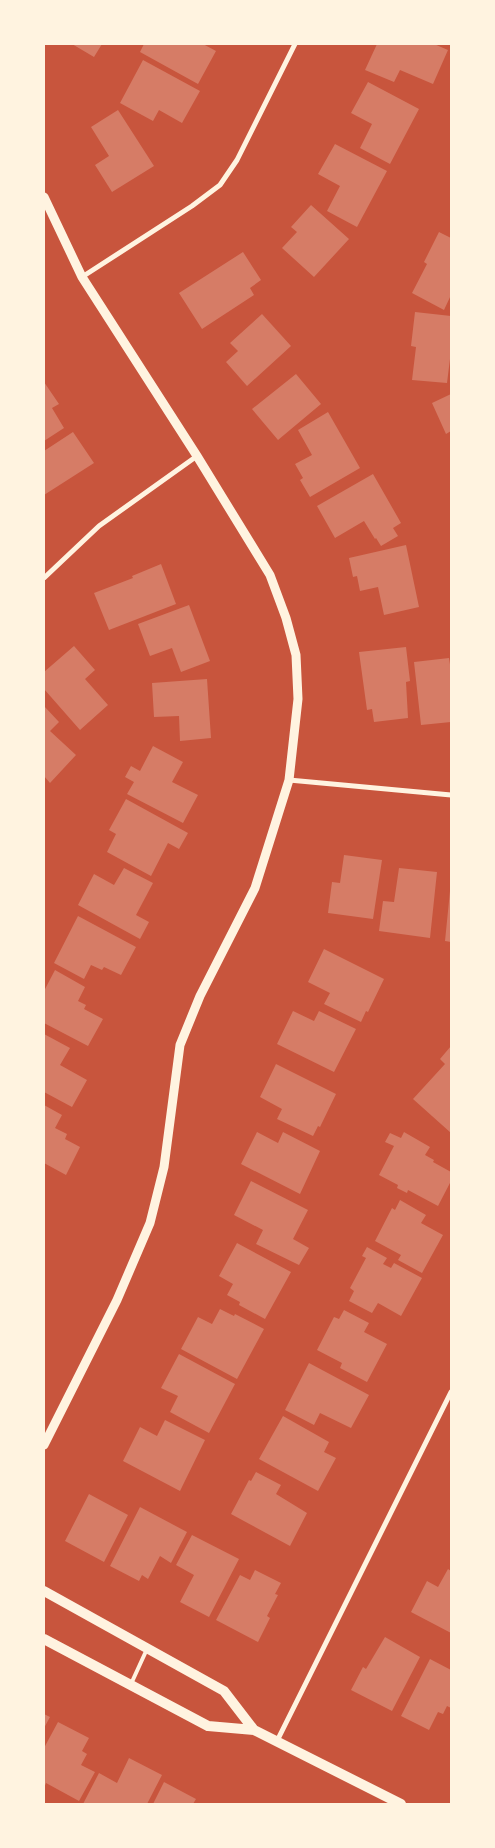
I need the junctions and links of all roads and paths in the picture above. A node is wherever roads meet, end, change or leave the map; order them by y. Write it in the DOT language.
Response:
graph roads {
  1 [pos="295,44"];
  2 [pos="44,197"];
  3 [pos="82,277"];
  4 [pos="197,456"];
  5 [pos="44,578"];
  6 [pos="289,780"];
  7 [pos="451,794"];
  8 [pos="451,1392"];
  9 [pos="44,1445"];
  10 [pos="44,1591"];
  11 [pos="44,1639"];
  12 [pos="148,1648"];
  13 [pos="130,1686"];
  14 [pos="254,1730"];
  15 [pos="277,1741"];
  16 [pos="400,1804"];
  1 -- 3 [label="street"];
  2 -- 3 [label="street"];
  3 -- 4 [label="street"];
  4 -- 5 [label="street"];
  4 -- 6 [label="street"];
  6 -- 7 [label="street"];
  6 -- 9 [label="street"];
  8 -- 15 [label="street"];
  10 -- 12 [label="main road"];
  11 -- 13 [label="main road"];
  12 -- 13 [label="lane"];
  12 -- 14 [label="main road"];
  13 -- 14 [label="main road"];
  14 -- 15 [label="main road"];
  15 -- 16 [label="main road"];
}
